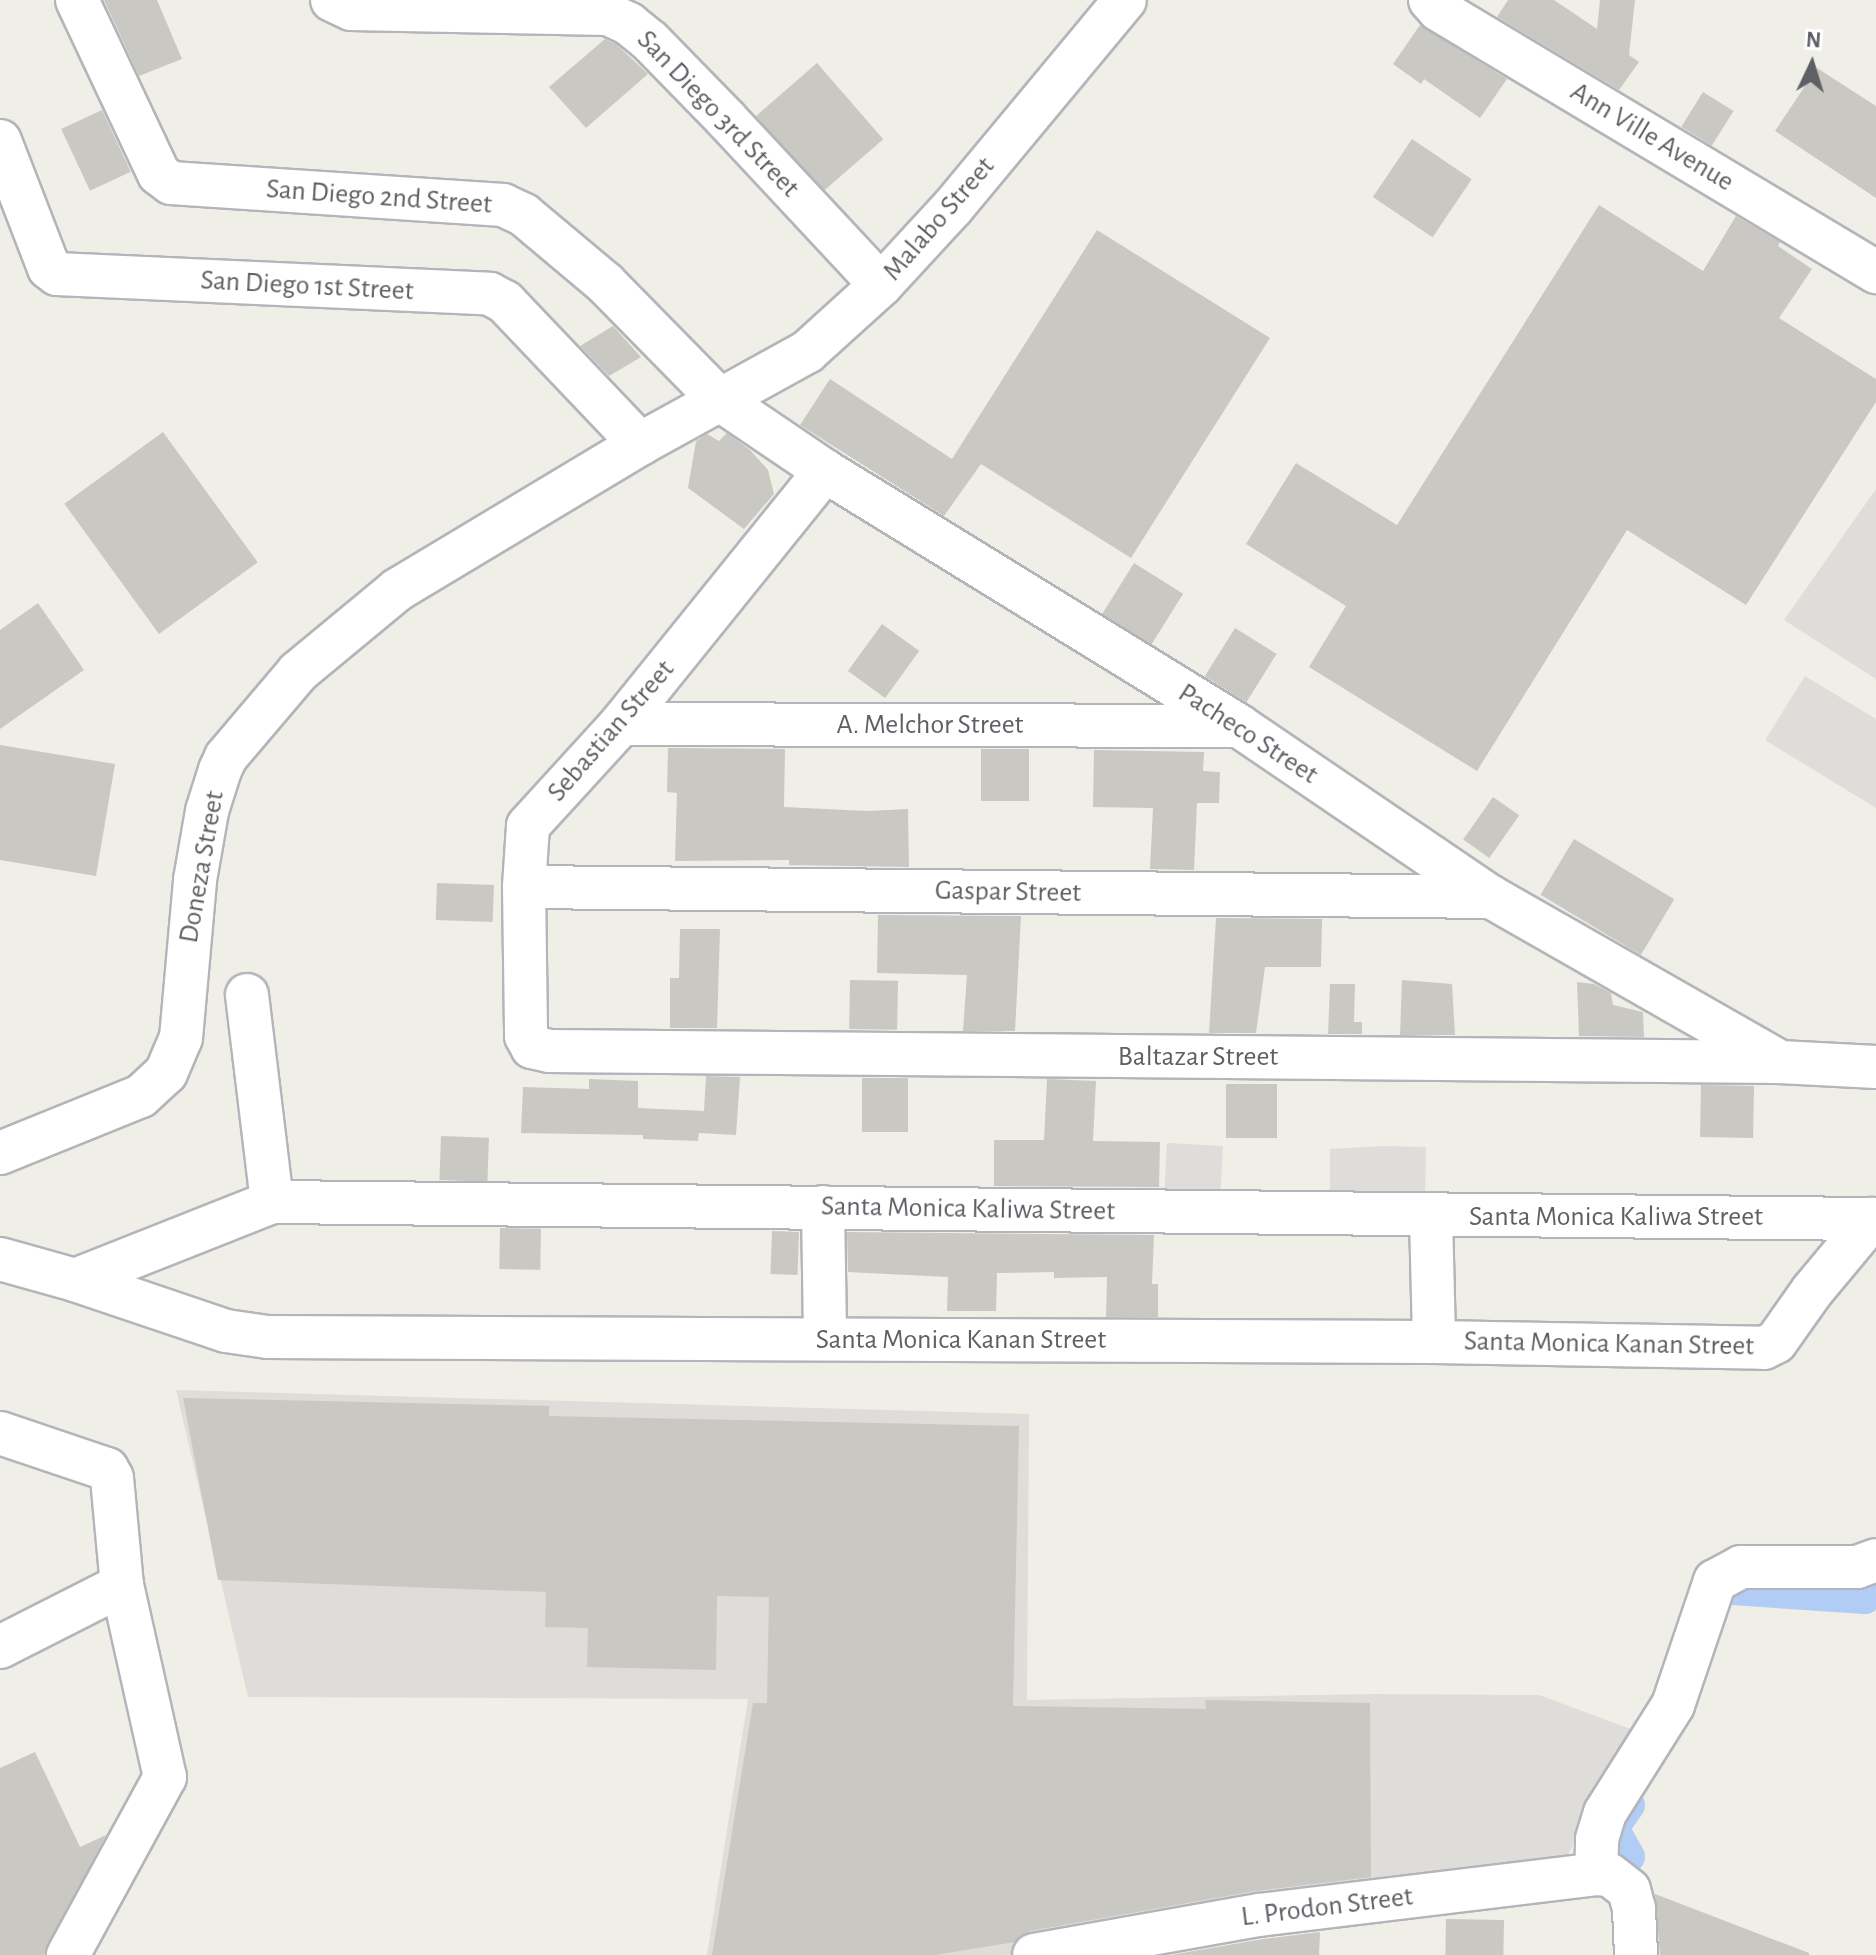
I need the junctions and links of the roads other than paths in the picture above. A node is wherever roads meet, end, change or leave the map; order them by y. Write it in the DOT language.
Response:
graph roads {
  1 [pos="77,0"];
  2 [pos="332,0"];
  3 [pos="1125,0"];
  4 [pos="1430,0"];
  5 [pos="0,141"];
  6 [pos="1876,271"];
  7 [pos="881,285"];
  8 [pos="720,400"];
  9 [pos="640,444"];
  10 [pos="825,471"];
  11 [pos="621,724"];
  12 [pos="1239,726"];
  13 [pos="524,887"];
  14 [pos="1491,897"];
  15 [pos="247,995"];
  16 [pos="526,1036"];
  17 [pos="1780,1062"];
  18 [pos="1876,1067"];
  19 [pos="0,1153"];
  20 [pos="272,1202"];
  21 [pos="823,1207"];
  22 [pos="1431,1216"];
  23 [pos="1874,1219"];
  24 [pos="0,1259"];
  25 [pos="75,1280"];
  26 [pos="825,1339"];
  27 [pos="1434,1342"];
  28 [pos="0,1433"];
  29 [pos="1876,1560"];
  30 [pos="122,1585"];
  31 [pos="0,1647"];
  32 [pos="1608,1877"];
  33 [pos="68,1955"];
  34 [pos="1034,1955"];
  35 [pos="1636,1955"];
  1 -- 8 [label="street, San Diego 2nd Street"];
  2 -- 7 [label="street, San Diego 3rd Street"];
  3 -- 7 [label="street, Malabo Street"];
  4 -- 6 [label="street, Ann Ville Avenue"];
  5 -- 9 [label="street, San Diego 1st Street"];
  7 -- 8 [label="street, Malabo Street"];
  8 -- 9 [label="street, Malabo Street"];
  8 -- 10 [label="street, Pacheco Street"];
  9 -- 19 [label="street, Doneza Street"];
  10 -- 11 [label="street, Sebastian Street"];
  10 -- 12 [label="street, Pacheco Street"];
  11 -- 12 [label="street, A. Melchor Street"];
  11 -- 13 [label="street, Sebastian Street"];
  12 -- 14 [label="street, Pacheco Street"];
  13 -- 14 [label="street, Gaspar Street"];
  13 -- 16 [label="street, Sebastian Street"];
  14 -- 17 [label="street, Pacheco Street"];
  15 -- 20 [label="street"];
  16 -- 17 [label="street, Baltazar Street"];
  17 -- 18 [label="street, Baltazar Street"];
  20 -- 21 [label="street, Santa Monica Kaliwa Street"];
  20 -- 25 [label="street, Santa Monica Kaliwa Street"];
  21 -- 22 [label="street, Santa Monica Kaliwa Street"];
  21 -- 26 [label="street"];
  22 -- 23 [label="street, Santa Monica Kaliwa Street"];
  22 -- 27 [label="street"];
  23 -- 27 [label="street, Santa Monica Kanan Street"];
  24 -- 25 [label="street, Santa Monica Kanan Street"];
  25 -- 26 [label="street, Santa Monica Kanan Street"];
  26 -- 27 [label="street, Santa Monica Kanan Street"];
  28 -- 30 [label="street"];
  29 -- 32 [label="street"];
  30 -- 31 [label="street"];
  30 -- 33 [label="street"];
  32 -- 34 [label="street, L. Prodon Street"];
  32 -- 35 [label="street"];
}
